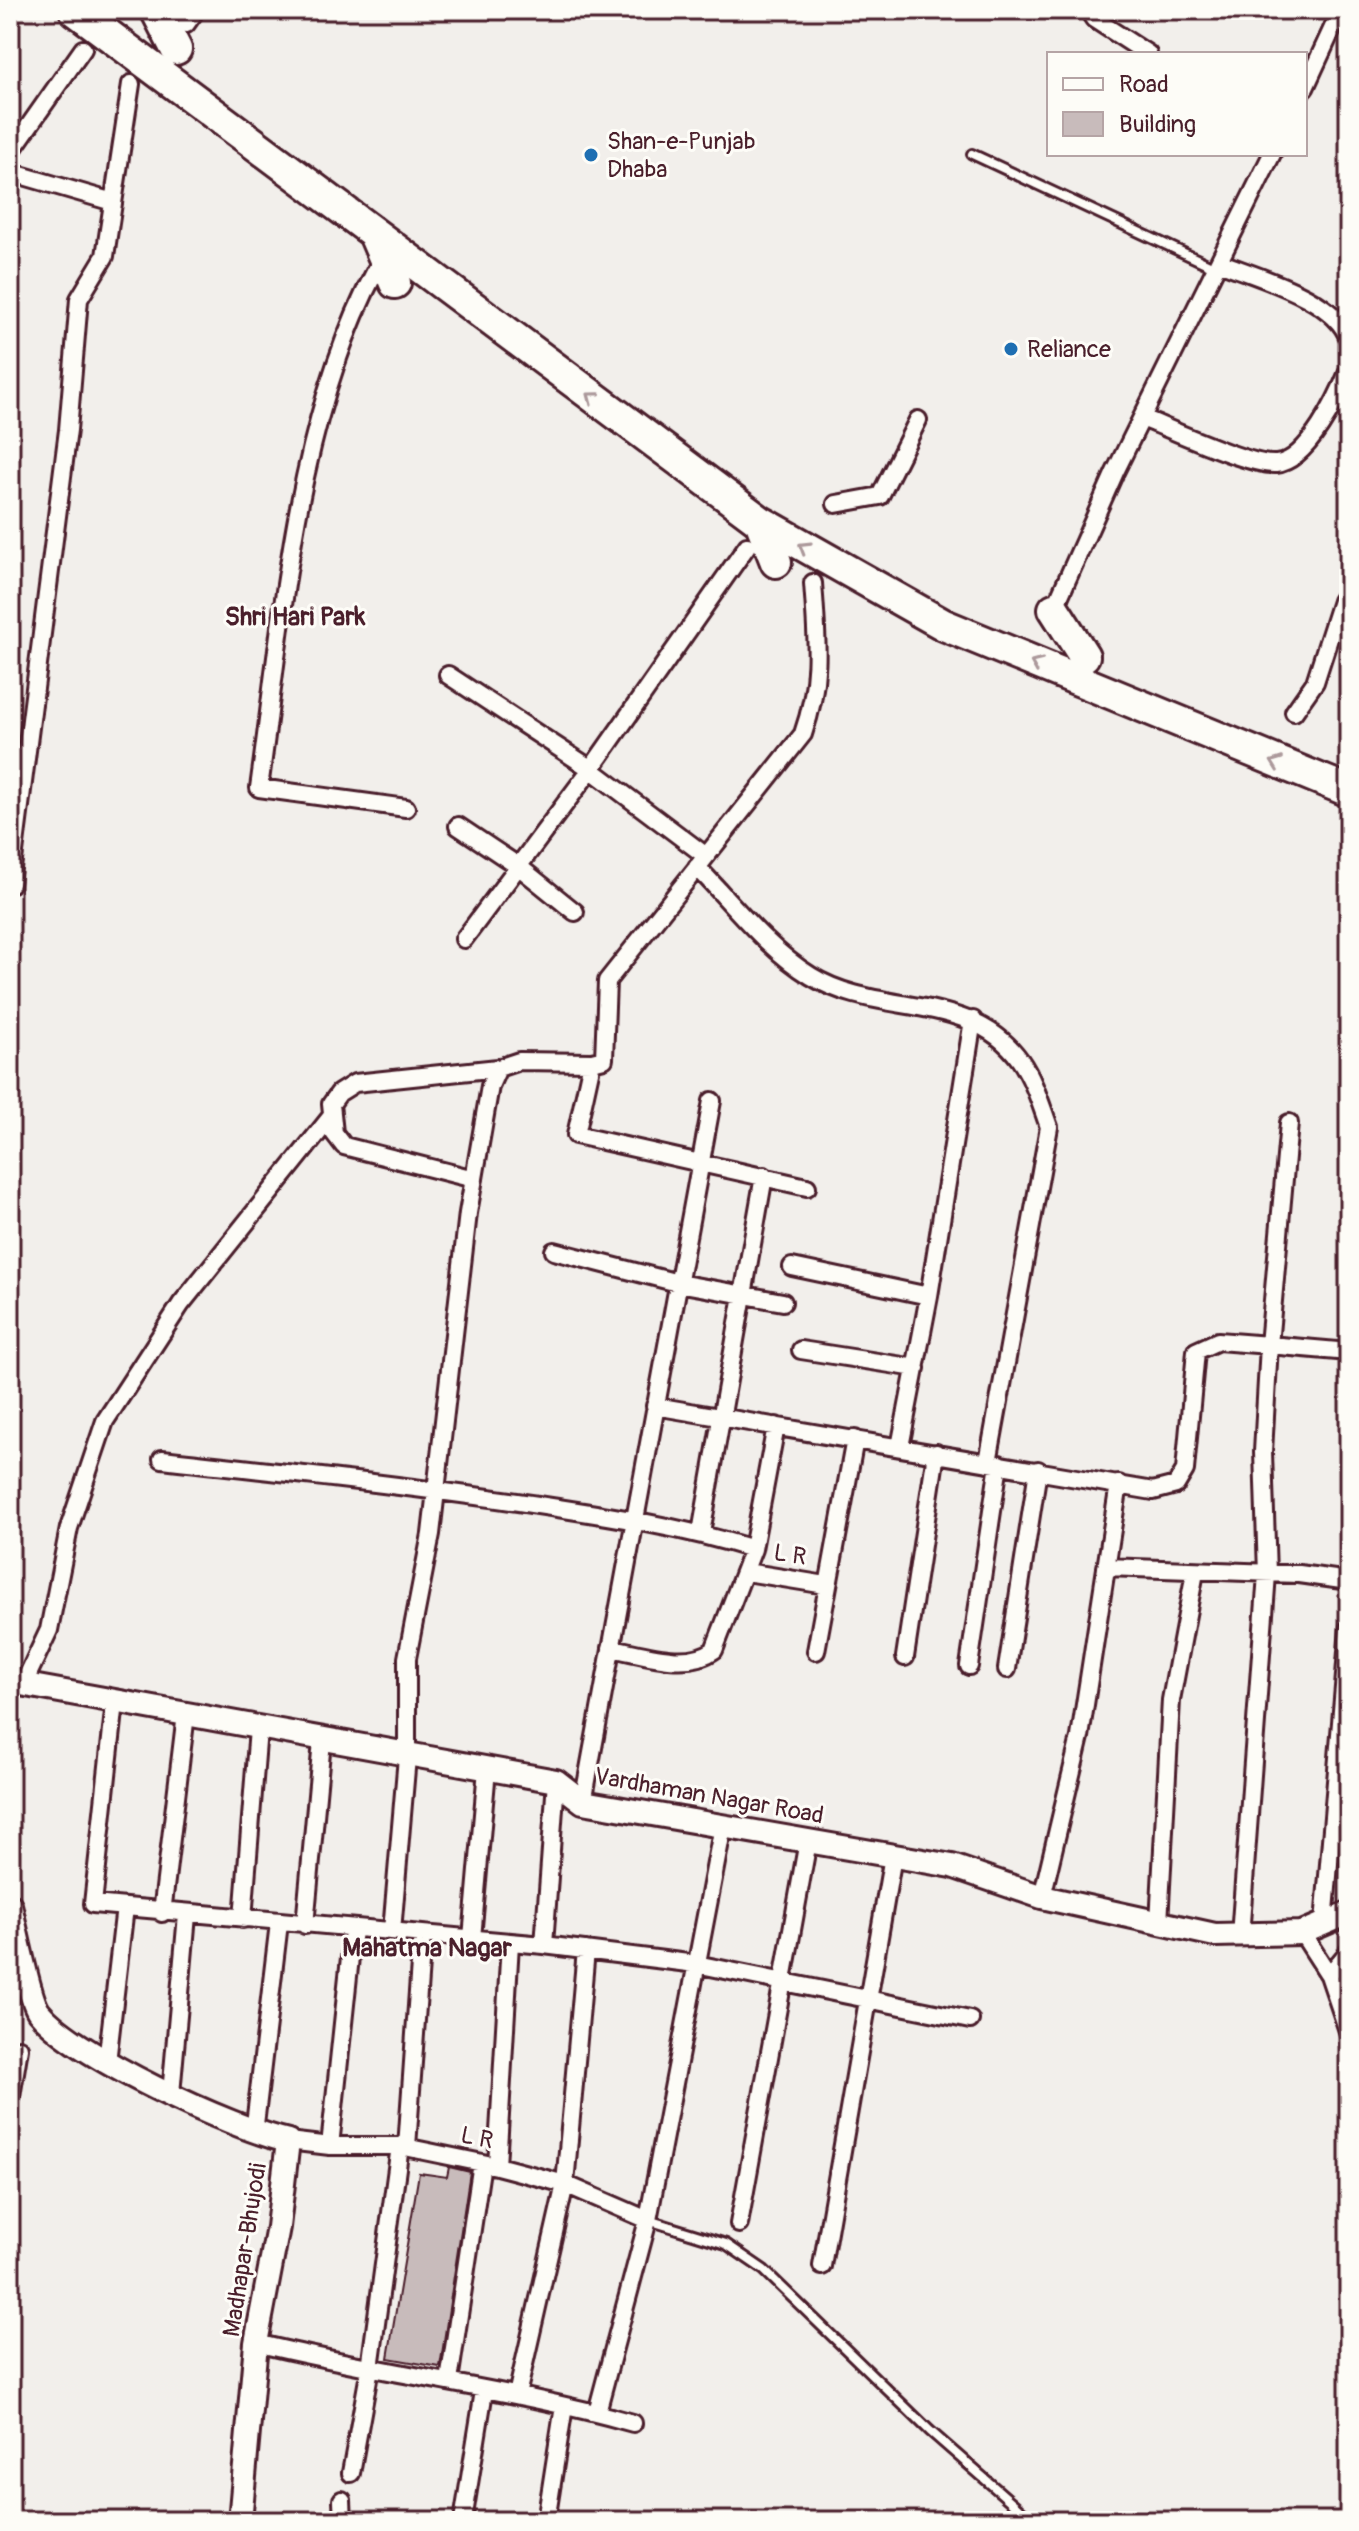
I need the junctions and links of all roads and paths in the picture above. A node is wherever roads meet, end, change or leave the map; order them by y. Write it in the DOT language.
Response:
graph roads {
  1 [pos="75,10"];
  2 [pos="156,10"];
  3 [pos="196,10"];
  4 [pos="1088,10"];
  5 [pos="1341,10"];
  6 [pos="181,37"];
  7 [pos="121,45"];
  8 [pos="83,49"];
  9 [pos="1145,52"];
  10 [pos="131,84"];
  11 [pos="1307,84"];
  12 [pos="10,153"];
  13 [pos="972,154"];
  14 [pos="1271,156"];
  15 [pos="10,172"];
  16 [pos="113,202"];
  17 [pos="373,232"];
  18 [pos="1217,265"];
  19 [pos="385,276"];
  20 [pos="1349,340"];
  21 [pos="1349,370"];
  22 [pos="1142,418"];
  23 [pos="918,420"];
  24 [pos="836,504"];
  25 [pos="753,533"];
  26 [pos="776,562"];
  27 [pos="813,583"];
  28 [pos="1349,589"];
  29 [pos="1054,609"];
  30 [pos="1084,656"];
  31 [pos="448,675"];
  32 [pos="1294,712"];
  33 [pos="591,769"];
  34 [pos="1349,791"];
  35 [pos="406,808"];
  36 [pos="458,826"];
  37 [pos="702,862"];
  38 [pos="518,866"];
  39 [pos="10,884"];
  40 [pos="575,912"];
  41 [pos="464,939"];
  42 [pos="973,1020"];
  43 [pos="592,1062"];
  44 [pos="498,1068"];
  45 [pos="712,1101"];
  46 [pos="330,1118"];
  47 [pos="1289,1123"];
  48 [pos="700,1165"];
  49 [pos="764,1176"];
  50 [pos="474,1179"];
  51 [pos="807,1187"];
  52 [pos="554,1251"];
  53 [pos="792,1267"];
  54 [pos="678,1283"];
  55 [pos="743,1294"];
  56 [pos="929,1296"];
  57 [pos="783,1302"];
  58 [pos="1269,1345"];
  59 [pos="801,1350"];
  60 [pos="1349,1352"];
  61 [pos="916,1368"];
  62 [pos="655,1406"];
  63 [pos="721,1417"];
  64 [pos="776,1426"];
  65 [pos="855,1439"];
  66 [pos="900,1447"];
  67 [pos="936,1453"];
  68 [pos="162,1459"];
  69 [pos="993,1463"];
  70 [pos="1038,1470"];
  71 [pos="1119,1484"];
  72 [pos="436,1490"];
  73 [pos="633,1520"];
  74 [pos="701,1533"];
  75 [pos="753,1549"];
  76 [pos="1106,1567"];
  77 [pos="746,1572"];
  78 [pos="1195,1572"];
  79 [pos="1267,1574"];
  80 [pos="1349,1581"];
  81 [pos="826,1585"];
  82 [pos="1349,1628"];
  83 [pos="611,1648"];
  84 [pos="816,1651"];
  85 [pos="905,1657"];
  86 [pos="969,1666"];
  87 [pos="1007,1669"];
  88 [pos="16,1684"];
  89 [pos="115,1702"];
  90 [pos="186,1714"];
  91 [pos="258,1729"];
  92 [pos="322,1741"];
  93 [pos="407,1757"];
  94 [pos="487,1769"];
  95 [pos="556,1781"];
  96 [pos="583,1802"];
  97 [pos="723,1826"];
  98 [pos="808,1841"];
  99 [pos="893,1856"];
  100 [pos="1042,1897"];
  101 [pos="10,1905"];
  102 [pos="125,1907"];
  103 [pos="162,1913"];
  104 [pos="1349,1913"];
  105 [pos="187,1915"];
  106 [pos="243,1919"];
  107 [pos="279,1923"];
  108 [pos="1159,1923"];
  109 [pos="1324,1923"];
  110 [pos="305,1925"];
  111 [pos="353,1929"];
  112 [pos="392,1931"];
  113 [pos="1302,1933"];
  114 [pos="422,1935"];
  115 [pos="1240,1936"];
  116 [pos="472,1938"];
  117 [pos="510,1943"];
  118 [pos="544,1945"];
  119 [pos="586,1950"];
  120 [pos="1349,1951"];
  121 [pos="696,1964"];
  122 [pos="1329,1975"];
  123 [pos="784,1980"];
  124 [pos="870,1998"];
  125 [pos="970,2020"];
  126 [pos="1349,2034"];
  127 [pos="19,2048"];
  128 [pos="107,2062"];
  129 [pos="171,2094"];
  130 [pos="10,2103"];
  131 [pos="254,2133"];
  132 [pos="288,2141"];
  133 [pos="330,2146"];
  134 [pos="404,2146"];
  135 [pos="489,2165"];
  136 [pos="565,2184"];
  137 [pos="648,2220"];
  138 [pos="739,2224"];
  139 [pos="822,2266"];
  140 [pos="256,2343"];
  141 [pos="370,2368"];
  142 [pos="449,2381"];
  143 [pos="484,2391"];
  144 [pos="517,2395"];
  145 [pos="564,2406"];
  146 [pos="597,2412"];
  147 [pos="633,2423"];
  148 [pos="351,2473"];
  149 [pos="342,2500"];
  150 [pos="240,2521"];
  151 [pos="343,2521"];
  152 [pos="463,2521"];
  153 [pos="546,2521"];
  154 [pos="1033,2521"];
  1 -- 7 [label="highway"];
  2 -- 6 [label="highway"];
  3 -- 6 [label="street"];
  4 -- 9 [label="street"];
  5 -- 11 [label="street"];
  7 -- 10 [label="highway"];
  7 -- 17 [label="highway"];
  8 -- 12 [label="street"];
  10 -- 16 [label="street"];
  13 -- 18 [label="lane"];
  14 -- 18 [label="street"];
  15 -- 16 [label="street"];
  16 -- 39 [label="street"];
  17 -- 19 [label="highway"];
  25 -- 17 [label="highway, one-way"];
  18 -- 20 [label="street"];
  18 -- 22 [label="street"];
  19 -- 35 [label="street"];
  21 -- 22 [label="street"];
  22 -- 29 [label="street"];
  23 -- 24 [label="street"];
  25 -- 26 [label="highway"];
  25 -- 33 [label="street"];
  34 -- 25 [label="highway, one-way"];
  27 -- 37 [label="street"];
  28 -- 32 [label="street"];
  29 -- 30 [label="highway"];
  31 -- 33 [label="street"];
  33 -- 37 [label="street"];
  33 -- 38 [label="street"];
  36 -- 38 [label="street"];
  37 -- 42 [label="street"];
  37 -- 43 [label="street"];
  38 -- 40 [label="street"];
  38 -- 41 [label="street"];
  42 -- 56 [label="street"];
  42 -- 69 [label="street"];
  43 -- 44 [label="street"];
  43 -- 48 [label="street"];
  44 -- 46 [label="street"];
  44 -- 50 [label="street"];
  45 -- 48 [label="street"];
  46 -- 50 [label="street"];
  46 -- 88 [label="street"];
  47 -- 58 [label="street"];
  48 -- 49 [label="street"];
  48 -- 54 [label="street"];
  49 -- 51 [label="street"];
  49 -- 55 [label="street"];
  50 -- 72 [label="street"];
  52 -- 54 [label="street"];
  53 -- 56 [label="street"];
  54 -- 55 [label="street"];
  54 -- 62 [label="street"];
  55 -- 57 [label="street"];
  55 -- 63 [label="street"];
  56 -- 61 [label="street"];
  58 -- 60 [label="street"];
  58 -- 71 [label="street"];
  58 -- 79 [label="street"];
  59 -- 61 [label="street"];
  61 -- 66 [label="street"];
  62 -- 63 [label="street"];
  62 -- 73 [label="street"];
  63 -- 64 [label="street"];
  63 -- 74 [label="street"];
  64 -- 65 [label="street"];
  64 -- 75 [label="street"];
  65 -- 66 [label="street"];
  65 -- 81 [label="street"];
  66 -- 67 [label="street"];
  67 -- 69 [label="street"];
  67 -- 85 [label="street"];
  68 -- 72 [label="street"];
  69 -- 70 [label="street"];
  69 -- 86 [label="street"];
  70 -- 71 [label="street"];
  70 -- 87 [label="street"];
  71 -- 76 [label="street"];
  72 -- 73 [label="street"];
  72 -- 93 [label="street"];
  73 -- 74 [label="street"];
  73 -- 83 [label="street"];
  74 -- 75 [label="street"];
  75 -- 77 [label="street"];
  76 -- 78 [label="street"];
  76 -- 100 [label="street"];
  77 -- 81 [label="street, L R"];
  77 -- 83 [label="street"];
  78 -- 79 [label="street"];
  78 -- 108 [label="street"];
  79 -- 80 [label="street"];
  79 -- 115 [label="street"];
  81 -- 84 [label="street"];
  82 -- 109 [label="street"];
  83 -- 96 [label="street"];
  88 -- 89 [label="street, Vardhaman Nagar Road"];
  89 -- 90 [label="street, Vardhaman Nagar Road"];
  89 -- 102 [label="street"];
  90 -- 91 [label="street, Vardhaman Nagar Road"];
  90 -- 103 [label="street"];
  91 -- 92 [label="street, Vardhaman Nagar Road"];
  91 -- 106 [label="street"];
  92 -- 93 [label="street, Vardhaman Nagar Road"];
  92 -- 110 [label="street"];
  93 -- 94 [label="street, Vardhaman Nagar Road"];
  93 -- 112 [label="street"];
  94 -- 95 [label="street, Vardhaman Nagar Road"];
  94 -- 116 [label="street"];
  95 -- 96 [label="street, Vardhaman Nagar Road"];
  95 -- 118 [label="street"];
  96 -- 97 [label="street, Vardhaman Nagar Road"];
  97 -- 98 [label="street, Vardhaman Nagar Road"];
  97 -- 121 [label="street"];
  98 -- 99 [label="street, Vardhaman Nagar Road"];
  98 -- 123 [label="street"];
  99 -- 100 [label="street, Vardhaman Nagar Road"];
  99 -- 124 [label="street"];
  100 -- 108 [label="street, Vardhaman Nagar Road"];
  101 -- 128 [label="street, Madhapar-Bhujodi"];
  102 -- 103 [label="street"];
  102 -- 128 [label="street"];
  103 -- 105 [label="street"];
  104 -- 109 [label="street, Vardhaman Nagar Road"];
  105 -- 106 [label="street"];
  105 -- 129 [label="street"];
  106 -- 107 [label="street"];
  107 -- 110 [label="street"];
  107 -- 131 [label="street"];
  108 -- 115 [label="street, Vardhaman Nagar Road"];
  109 -- 113 [label="street, Vardhaman Nagar Road"];
  110 -- 111 [label="street"];
  111 -- 112 [label="street"];
  111 -- 133 [label="street"];
  112 -- 114 [label="street"];
  113 -- 115 [label="street, Vardhaman Nagar Road"];
  113 -- 122 [label="street"];
  114 -- 116 [label="street"];
  114 -- 134 [label="street"];
  116 -- 117 [label="street"];
  117 -- 118 [label="street"];
  117 -- 135 [label="street"];
  118 -- 119 [label="street"];
  119 -- 121 [label="street"];
  119 -- 136 [label="street"];
  120 -- 122 [label="street"];
  121 -- 123 [label="street"];
  121 -- 137 [label="street"];
  122 -- 126 [label="street"];
  123 -- 124 [label="street"];
  123 -- 138 [label="street"];
  124 -- 125 [label="street"];
  124 -- 139 [label="street"];
  127 -- 130 [label="street"];
  128 -- 129 [label="street, Madhapar-Bhujodi"];
  129 -- 131 [label="street, Madhapar-Bhujodi"];
  131 -- 132 [label="street, Madhapar-Bhujodi"];
  132 -- 133 [label="street, L R"];
  132 -- 140 [label="street, Madhapar-Bhujodi"];
  133 -- 134 [label="street, L R"];
  134 -- 135 [label="street, L R"];
  134 -- 141 [label="street"];
  135 -- 136 [label="street, L R"];
  135 -- 142 [label="street"];
  136 -- 137 [label="street, L R"];
  136 -- 144 [label="street"];
  137 -- 146 [label="street"];
  137 -- 154 [label="lane"];
  140 -- 141 [label="street"];
  140 -- 150 [label="street, Madhapar-Bhujodi"];
  141 -- 142 [label="street"];
  141 -- 148 [label="street"];
  142 -- 143 [label="street"];
  143 -- 144 [label="street"];
  143 -- 152 [label="street"];
  144 -- 145 [label="street"];
  145 -- 146 [label="street"];
  145 -- 153 [label="street"];
  146 -- 147 [label="street"];
  149 -- 151 [label="street"];
}
